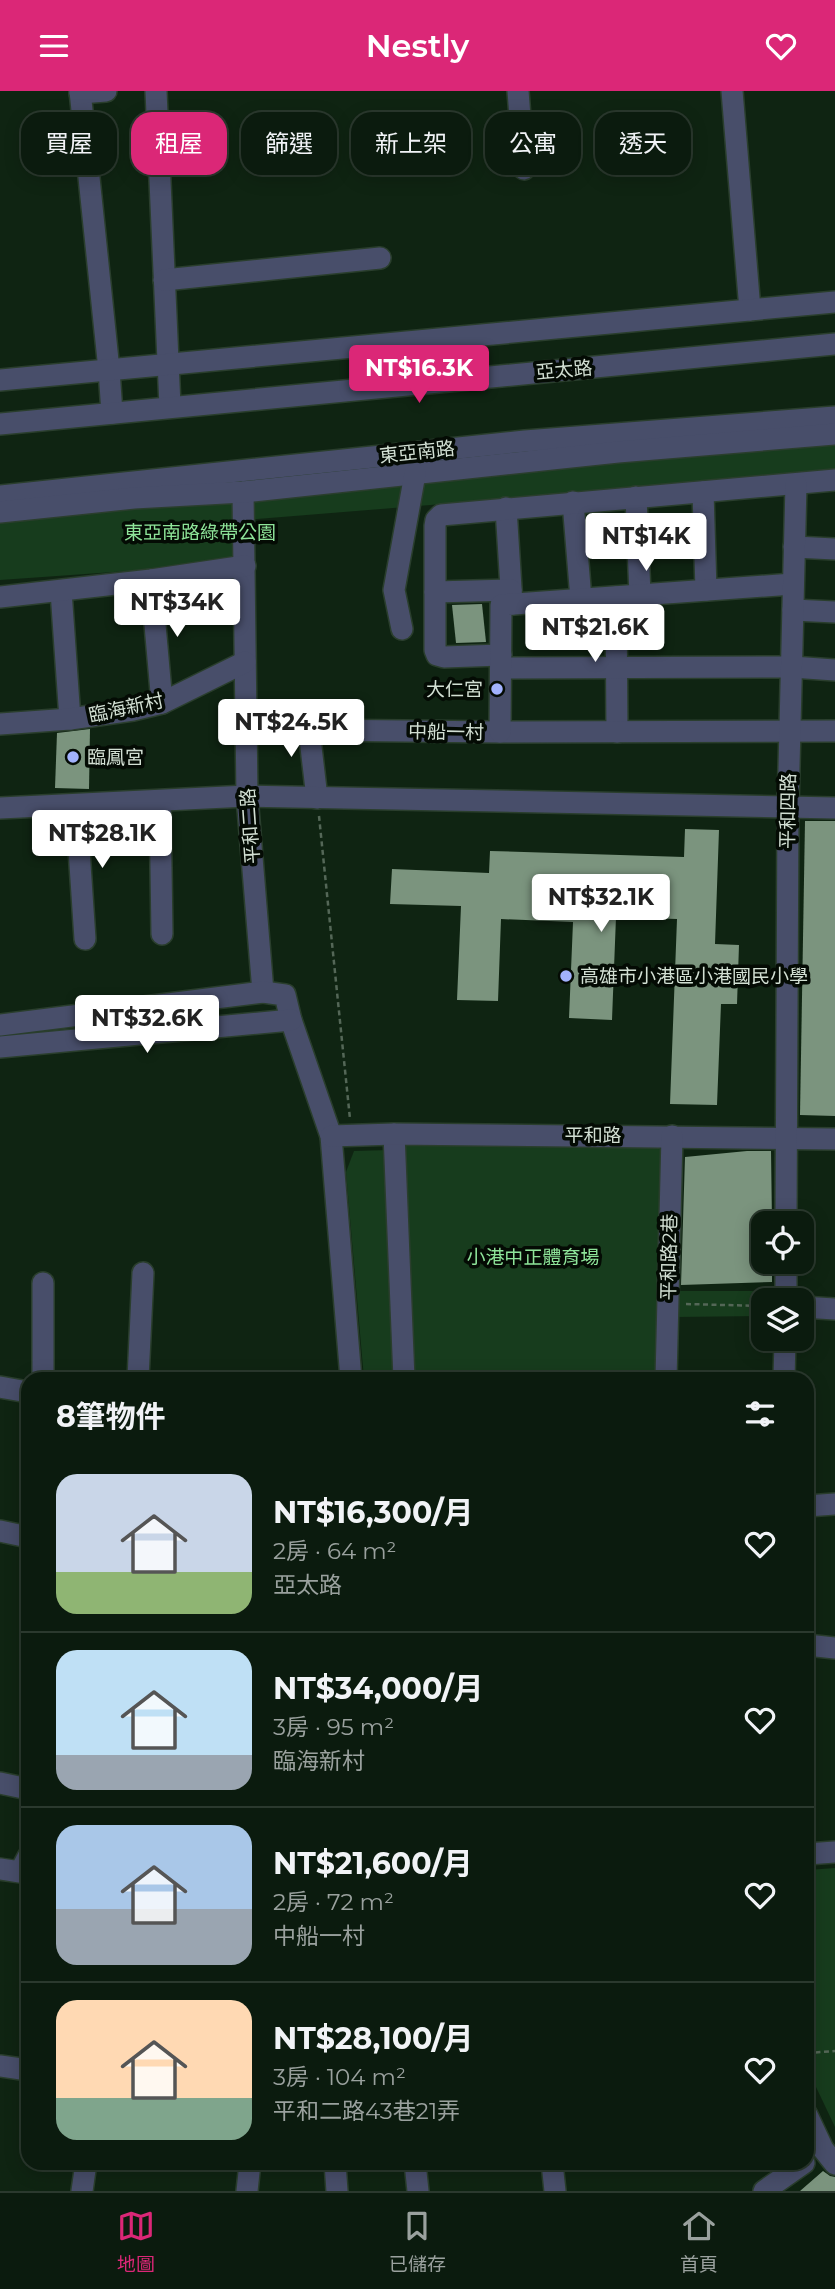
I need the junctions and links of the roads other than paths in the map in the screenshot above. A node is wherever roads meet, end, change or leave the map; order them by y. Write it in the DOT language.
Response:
graph roads {
  1 [pos="106,91"];
  2 [pos="156,91"];
  3 [pos="518,91"];
  4 [pos="732,91"];
  5 [pos="80,92"];
  6 [pos="520,112"];
  7 [pos="380,258"];
  8 [pos="164,280"];
  9 [pos="835,302"];
  10 [pos="750,310"];
  11 [pos="835,344"];
  12 [pos="167,365"];
  13 [pos="109,370"];
  14 [pos="0,380"];
  15 [pos="170,406"];
  16 [pos="112,413"];
  17 [pos="835,417"];
  18 [pos="0,423"];
  19 [pos="835,434"];
  20 [pos="415,474"];
  21 [pos="835,481"];
  22 [pos="796,484"];
  23 [pos="243,492"];
  24 [pos="703,492"];
  25 [pos="0,496"];
  26 [pos="636,497"];
  27 [pos="573,502"];
  28 [pos="506,508"];
  29 [pos="0,512"];
  30 [pos="794,547"];
  31 [pos="835,549"];
  32 [pos="245,566"];
  33 [pos="151,580"];
  34 [pos="793,584"];
  35 [pos="706,590"];
  36 [pos="61,591"];
  37 [pos="435,592"];
  38 [pos="640,595"];
  39 [pos="0,597"];
  40 [pos="511,597"];
  41 [pos="616,597"];
  42 [pos="581,599"];
  43 [pos="793,610"];
  44 [pos="835,612"];
  45 [pos="402,629"];
  46 [pos="245,661"];
  47 [pos="501,661"];
  48 [pos="792,667"];
  49 [pos="616,668"];
  50 [pos="835,670"];
  51 [pos="162,703"];
  52 [pos="70,719"];
  53 [pos="0,724"];
  54 [pos="790,730"];
  55 [pos="617,731"];
  56 [pos="835,731"];
  57 [pos="500,733"];
  58 [pos="247,796"];
  59 [pos="317,798"];
  60 [pos="160,801"];
  61 [pos="76,805"];
  62 [pos="788,807"];
  63 [pos="0,808"];
  64 [pos="835,808"];
  65 [pos="162,934"];
  66 [pos="85,939"];
  67 [pos="263,992"];
  68 [pos="291,1020"];
  69 [pos="0,1024"];
  70 [pos="0,1047"];
  71 [pos="394,1134"];
  72 [pos="341,1135"];
  73 [pos="672,1136"];
  74 [pos="786,1138"];
  75 [pos="835,1139"];
  76 [pos="786,1211"];
  77 [pos="143,1273"];
  78 [pos="43,1283"];
  79 [pos="814,1308"];
  80 [pos="835,1309"];
  81 [pos="785,1351"];
  82 [pos="43,1372"];
  83 [pos="138,1372"];
  84 [pos="351,1372"];
  85 [pos="404,1372"];
  86 [pos="666,1372"];
  87 [pos="784,1372"];
  88 [pos="0,1387"];
  89 [pos="21,1391"];
  90 [pos="835,1504"];
  91 [pos="814,1506"];
  92 [pos="0,1531"];
  93 [pos="21,1536"];
  94 [pos="814,1646"];
  95 [pos="835,1648"];
  96 [pos="0,1783"];
  97 [pos="21,1788"];
  98 [pos="835,1852"];
  99 [pos="814,1854"];
  100 [pos="0,1869"];
  101 [pos="21,1869"];
  102 [pos="0,2066"];
  103 [pos="21,2069"];
  104 [pos="85,2170"];
  105 [pos="249,2170"];
  106 [pos="336,2170"];
  107 [pos="416,2170"];
  108 [pos="553,2170"];
  109 [pos="799,2170"];
  110 [pos="82,2191"];
  111 [pos="247,2191"];
  112 [pos="337,2191"];
  113 [pos="418,2191"];
  114 [pos="555,2191"];
  115 [pos="764,2191"];
  1 -- 5 [label="street"];
  2 -- 8 [label="street"];
  3 -- 6 [label="street"];
  4 -- 10 [label="street"];
  5 -- 13 [label="street"];
  7 -- 8 [label="street"];
  8 -- 12 [label="street"];
  9 -- 10 [label="street"];
  10 -- 12 [label="street"];
  11 -- 15 [label="street, 亞太路"];
  12 -- 13 [label="street"];
  12 -- 15 [label="street"];
  13 -- 14 [label="street"];
  13 -- 16 [label="street"];
  15 -- 16 [label="street, 亞太路"];
  16 -- 18 [label="street, 亞太路"];
  17 -- 25 [label="street, 東亞南路"];
  19 -- 20 [label="street, 東亞南路"];
  20 -- 23 [label="street, 東亞南路"];
  20 -- 45 [label="street"];
  21 -- 22 [label="street"];
  22 -- 24 [label="street"];
  22 -- 30 [label="street, 平和四路"];
  23 -- 29 [label="street, 東亞南路"];
  23 -- 32 [label="street, 平和二路"];
  24 -- 26 [label="street"];
  24 -- 35 [label="street"];
  26 -- 27 [label="street"];
  26 -- 38 [label="street"];
  27 -- 28 [label="street"];
  27 -- 42 [label="street"];
  28 -- 37 [label="street"];
  28 -- 40 [label="street, 中船一村"];
  30 -- 31 [label="street"];
  30 -- 34 [label="street, 平和四路"];
  32 -- 33 [label="street"];
  32 -- 46 [label="street, 平和二路"];
  33 -- 36 [label="street"];
  33 -- 51 [label="street"];
  34 -- 35 [label="street"];
  34 -- 43 [label="street, 平和四路"];
  35 -- 38 [label="street"];
  36 -- 39 [label="street"];
  36 -- 52 [label="street"];
  37 -- 40 [label="street"];
  37 -- 47 [label="street"];
  38 -- 41 [label="street"];
  40 -- 42 [label="street"];
  40 -- 47 [label="street, 中船一村"];
  41 -- 42 [label="street"];
  41 -- 49 [label="street"];
  43 -- 44 [label="street"];
  43 -- 48 [label="street, 平和四路"];
  46 -- 51 [label="street, 臨海新村"];
  46 -- 58 [label="street, 平和二路"];
  47 -- 49 [label="street"];
  47 -- 57 [label="street, 中船一村"];
  48 -- 49 [label="street"];
  48 -- 50 [label="street"];
  48 -- 54 [label="street, 平和四路"];
  49 -- 55 [label="street"];
  51 -- 52 [label="street, 臨海新村"];
  52 -- 53 [label="street, 臨海新村"];
  54 -- 55 [label="street, 中船一村"];
  54 -- 56 [label="street, 中船一村"];
  54 -- 62 [label="street, 平和四路"];
  55 -- 57 [label="street, 中船一村"];
  57 -- 59 [label="street, 中船一村"];
  58 -- 59 [label="street"];
  58 -- 60 [label="street"];
  58 -- 67 [label="street, 平和二路"];
  59 -- 62 [label="street"];
  60 -- 61 [label="street"];
  60 -- 65 [label="street"];
  61 -- 63 [label="street"];
  61 -- 66 [label="street"];
  62 -- 64 [label="street"];
  62 -- 74 [label="street, 平和四路"];
  67 -- 68 [label="street"];
  67 -- 69 [label="street"];
  68 -- 70 [label="street"];
  68 -- 72 [label="street"];
  71 -- 72 [label="street, 平和路"];
  71 -- 73 [label="street, 平和路"];
  71 -- 85 [label="street"];
  72 -- 84 [label="street"];
  73 -- 74 [label="street, 平和路"];
  73 -- 86 [label="street, 平和路2巷"];
  74 -- 75 [label="street, 平和路"];
  74 -- 76 [label="street, 平和四路"];
  77 -- 83 [label="street"];
  78 -- 82 [label="street"];
  79 -- 80 [label="street"];
  81 -- 87 [label="street"];
  88 -- 89 [label="street"];
  90 -- 91 [label="street"];
  92 -- 93 [label="street"];
  94 -- 95 [label="street"];
  96 -- 97 [label="street"];
  98 -- 99 [label="street"];
  100 -- 101 [label="street"];
  102 -- 103 [label="street"];
  104 -- 110 [label="street"];
  105 -- 111 [label="street"];
  106 -- 112 [label="street"];
  107 -- 113 [label="street"];
  108 -- 114 [label="street"];
  109 -- 115 [label="street"];
}
